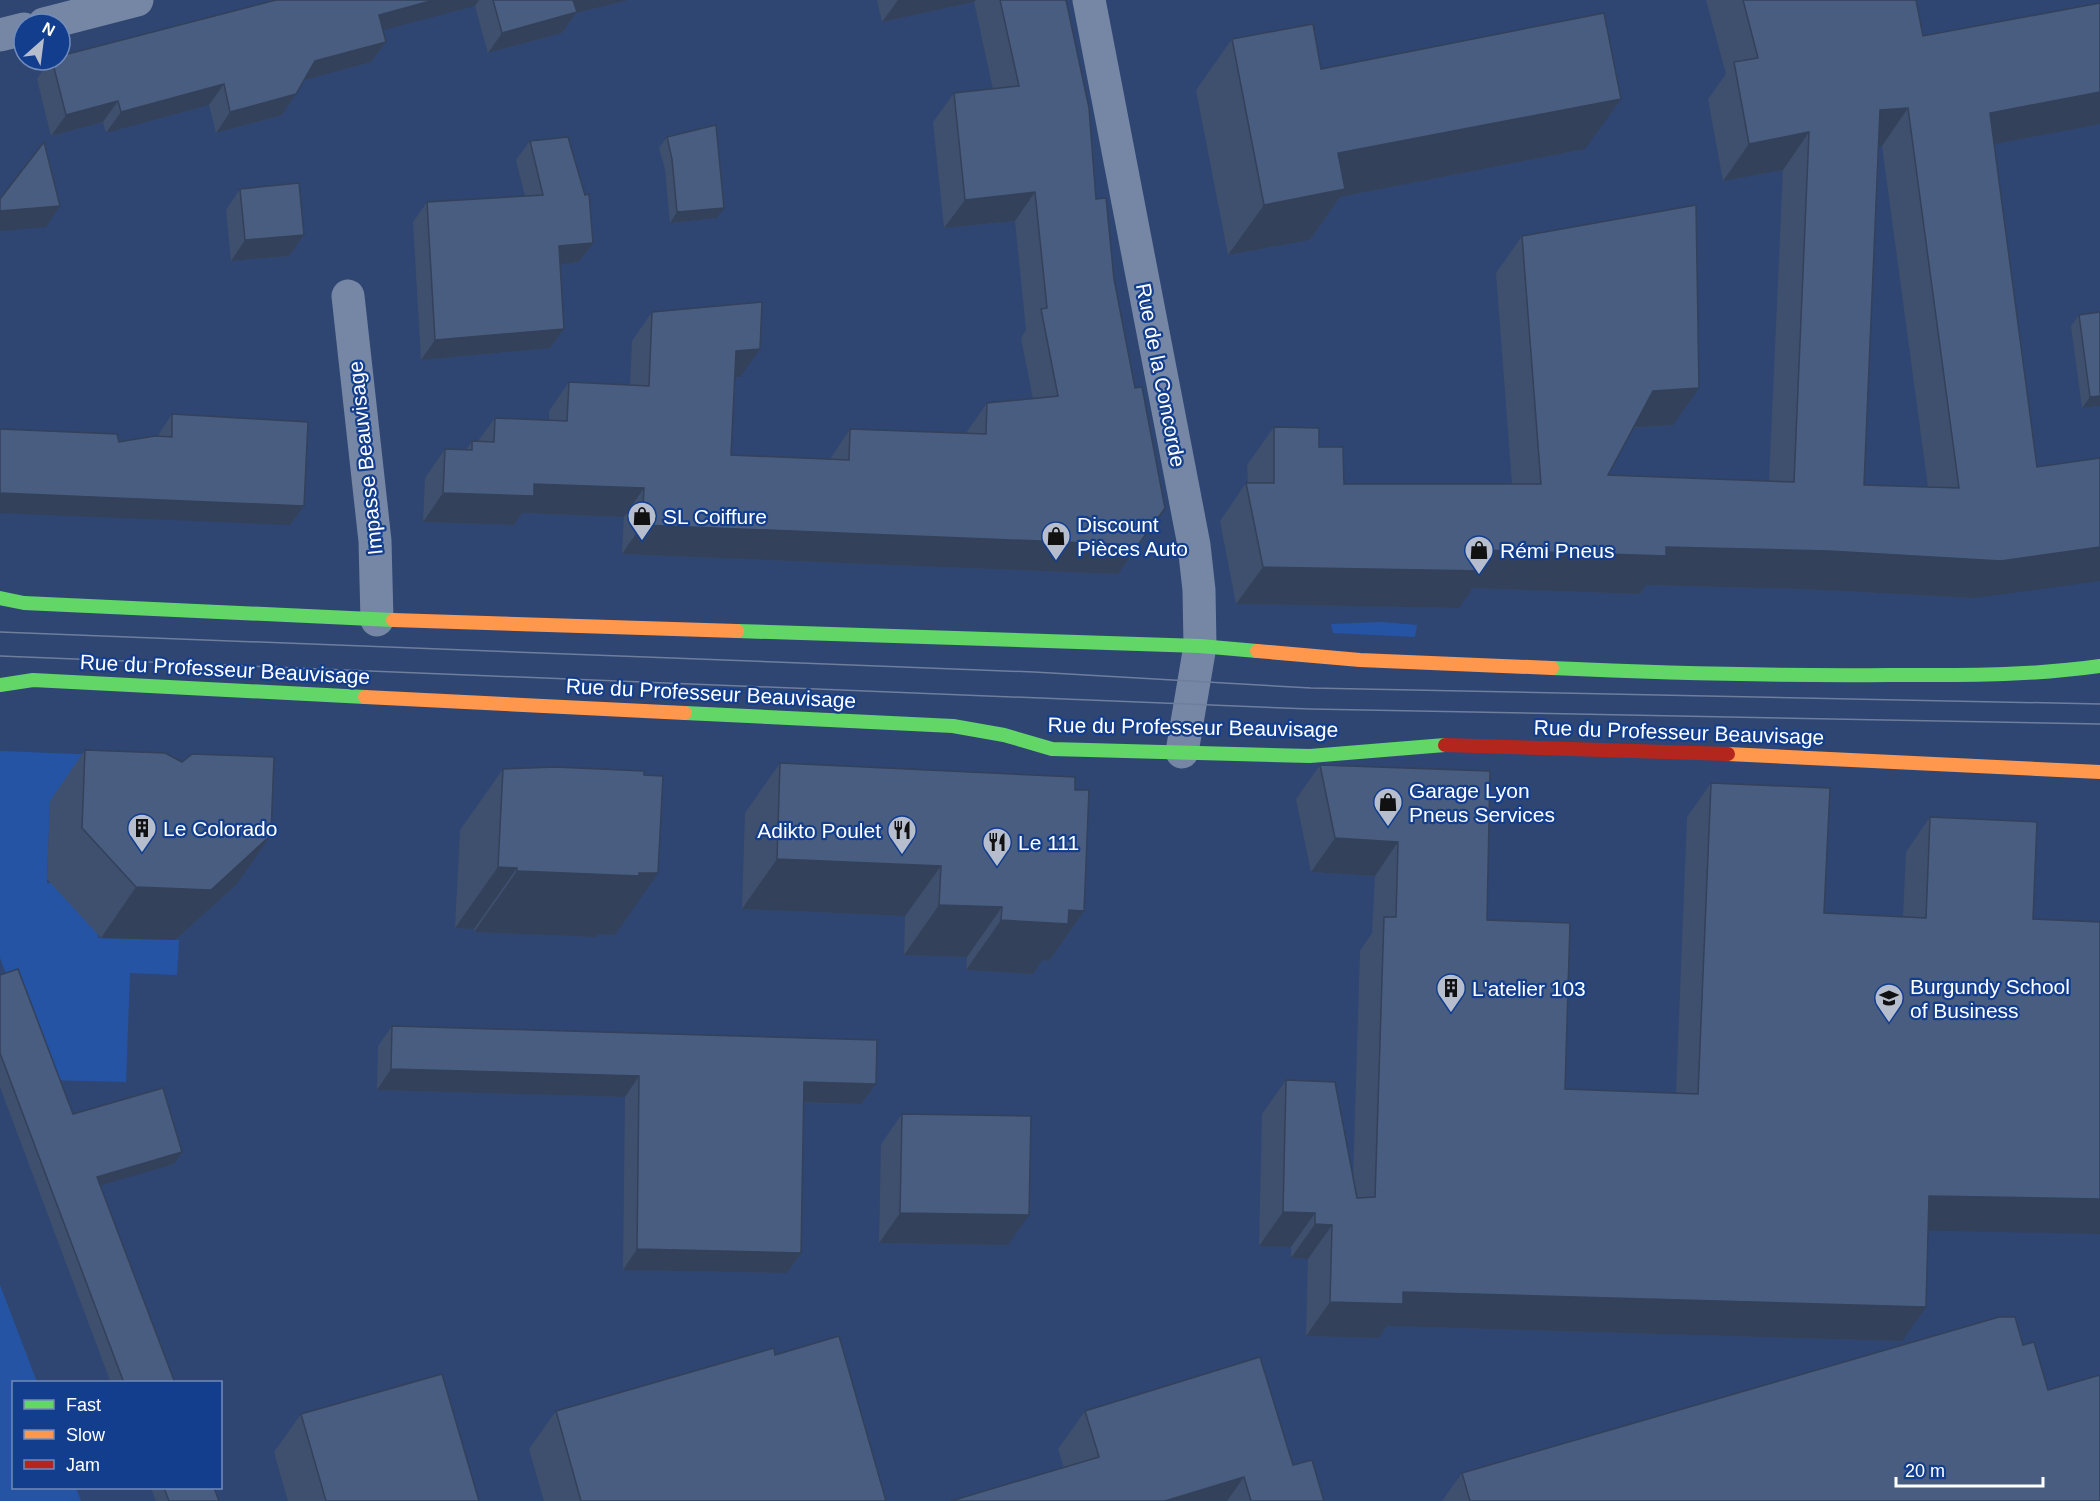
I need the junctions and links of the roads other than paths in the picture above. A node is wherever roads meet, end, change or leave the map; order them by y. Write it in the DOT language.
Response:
graph roads {
  1 [pos="137,0"];
  2 [pos="1089,0"];
  3 [pos="72,17"];
  4 [pos="348,296"];
  5 [pos="0,598"];
  6 [pos="377,620"];
  7 [pos="1200,646"];
  8 [pos="2100,666"];
  9 [pos="0,685"];
  10 [pos="1182,752"];
  11 [pos="2100,772"];
  1 -- 3 [label="street"];
  2 -- 7 [label="street, Rue de la Concorde"];
  4 -- 6 [label="street, Impasse Beauvisage"];
  5 -- 6 [label="street"];
  6 -- 7 [label="street"];
  7 -- 8 [label="street"];
  7 -- 10 [label="street, Rue de la Concorde"];
  9 -- 10 [label="street, Rue du Professeur Beauvisage"];
  10 -- 11 [label="street, Rue du Professeur Beauvisage"];
}
